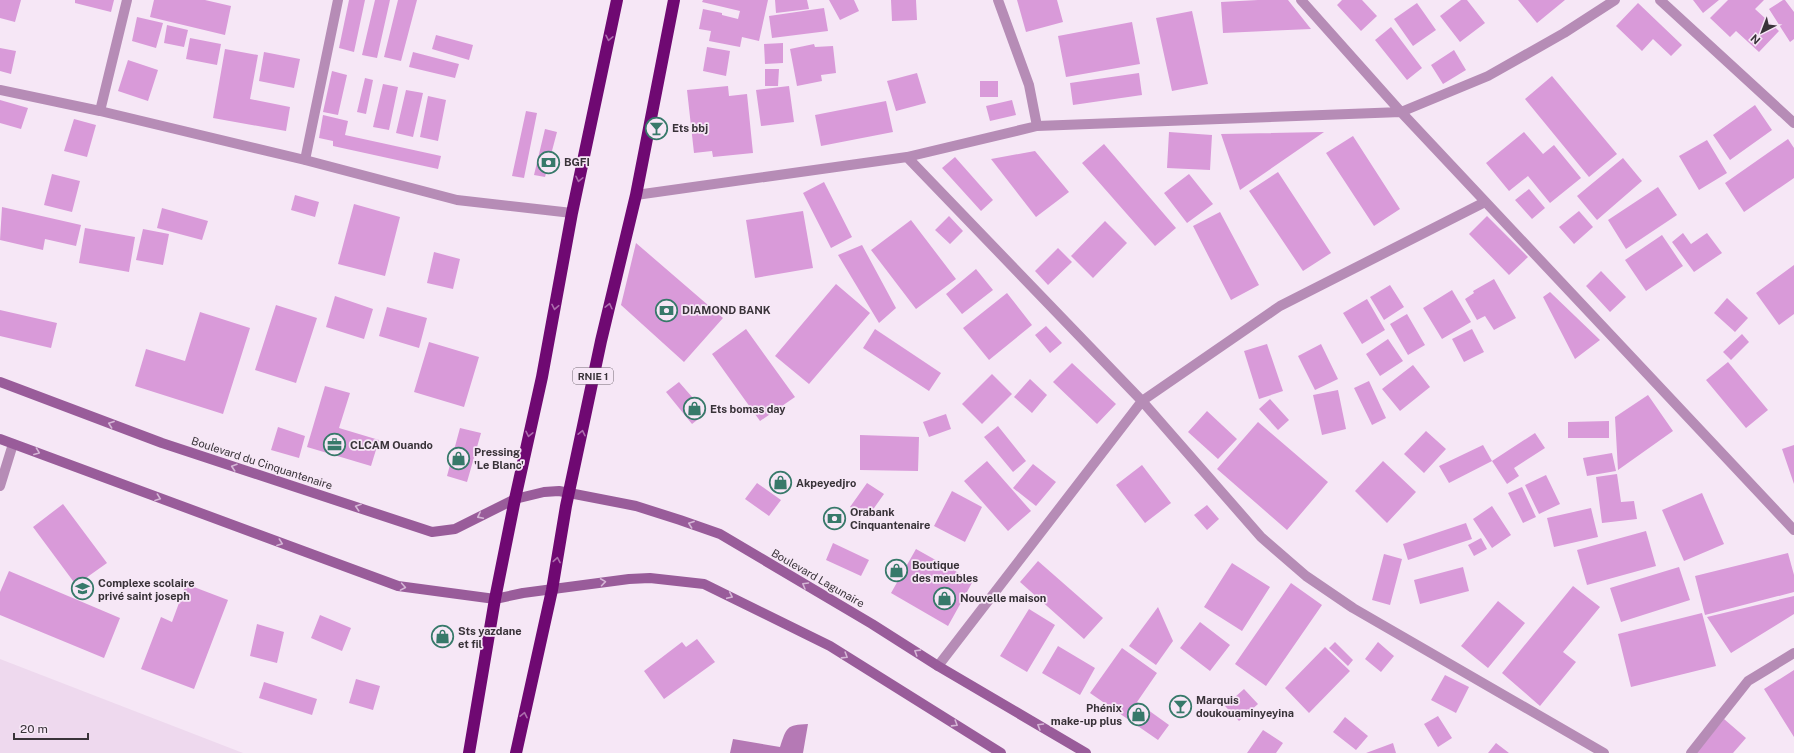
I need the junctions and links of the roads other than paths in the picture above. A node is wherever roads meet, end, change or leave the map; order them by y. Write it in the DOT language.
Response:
graph roads {
  1 [pos="126,0"];
  2 [pos="338,0"];
  3 [pos="617,0"];
  4 [pos="674,0"];
  5 [pos="998,0"];
  6 [pos="1301,0"];
  7 [pos="1615,0"];
  8 [pos="1660,0"];
  9 [pos="0,90"];
  10 [pos="100,111"];
  11 [pos="1401,112"];
  12 [pos="1794,123"];
  13 [pos="1037,126"];
  14 [pos="907,157"];
  15 [pos="305,160"];
  16 [pos="636,195"];
  17 [pos="1485,202"];
  18 [pos="572,213"];
  19 [pos="0,382"];
  20 [pos="1142,401"];
  21 [pos="0,439"];
  22 [pos="13,444"];
  23 [pos="0,486"];
  24 [pos="569,493"];
  25 [pos="515,499"];
  26 [pos="1794,530"];
  27 [pos="552,590"];
  28 [pos="496,600"];
  29 [pos="1794,653"];
  30 [pos="938,666"];
  31 [pos="469,753"];
  32 [pos="516,753"];
  33 [pos="1001,753"];
  34 [pos="1086,753"];
  35 [pos="1604,753"];
  36 [pos="1691,753"];
  1 -- 10 [label="street"];
  2 -- 15 [label="street"];
  3 -- 18 [label="highway, one-way"];
  4 -- 16 [label="highway, RNIE 1"];
  5 -- 13 [label="street"];
  6 -- 11 [label="street"];
  7 -- 11 [label="street"];
  8 -- 12 [label="street"];
  9 -- 10 [label="street"];
  10 -- 15 [label="street"];
  11 -- 13 [label="street"];
  11 -- 17 [label="street"];
  13 -- 14 [label="street"];
  14 -- 16 [label="street"];
  14 -- 20 [label="street"];
  15 -- 18 [label="street"];
  24 -- 16 [label="highway, RNIE 1, one-way"];
  17 -- 20 [label="street"];
  17 -- 26 [label="street"];
  18 -- 25 [label="highway, one-way"];
  25 -- 19 [label="main road, Boulevard du Cinquantenaire, one-way"];
  20 -- 30 [label="street"];
  20 -- 35 [label="street"];
  21 -- 22 [label="main road"];
  22 -- 23 [label="street"];
  22 -- 28 [label="main road, one-way"];
  24 -- 25 [label="main road, Boulevard Lagunaire"];
  27 -- 24 [label="highway, RNIE 1, one-way"];
  30 -- 24 [label="main road, Boulevard Lagunaire, one-way"];
  25 -- 28 [label="highway"];
  27 -- 28 [label="main road"];
  32 -- 27 [label="highway, RNIE 1, one-way"];
  27 -- 33 [label="main road, one-way"];
  28 -- 31 [label="highway"];
  29 -- 36 [label="street"];
  34 -- 30 [label="main road, Boulevard Lagunaire, one-way"];
}
